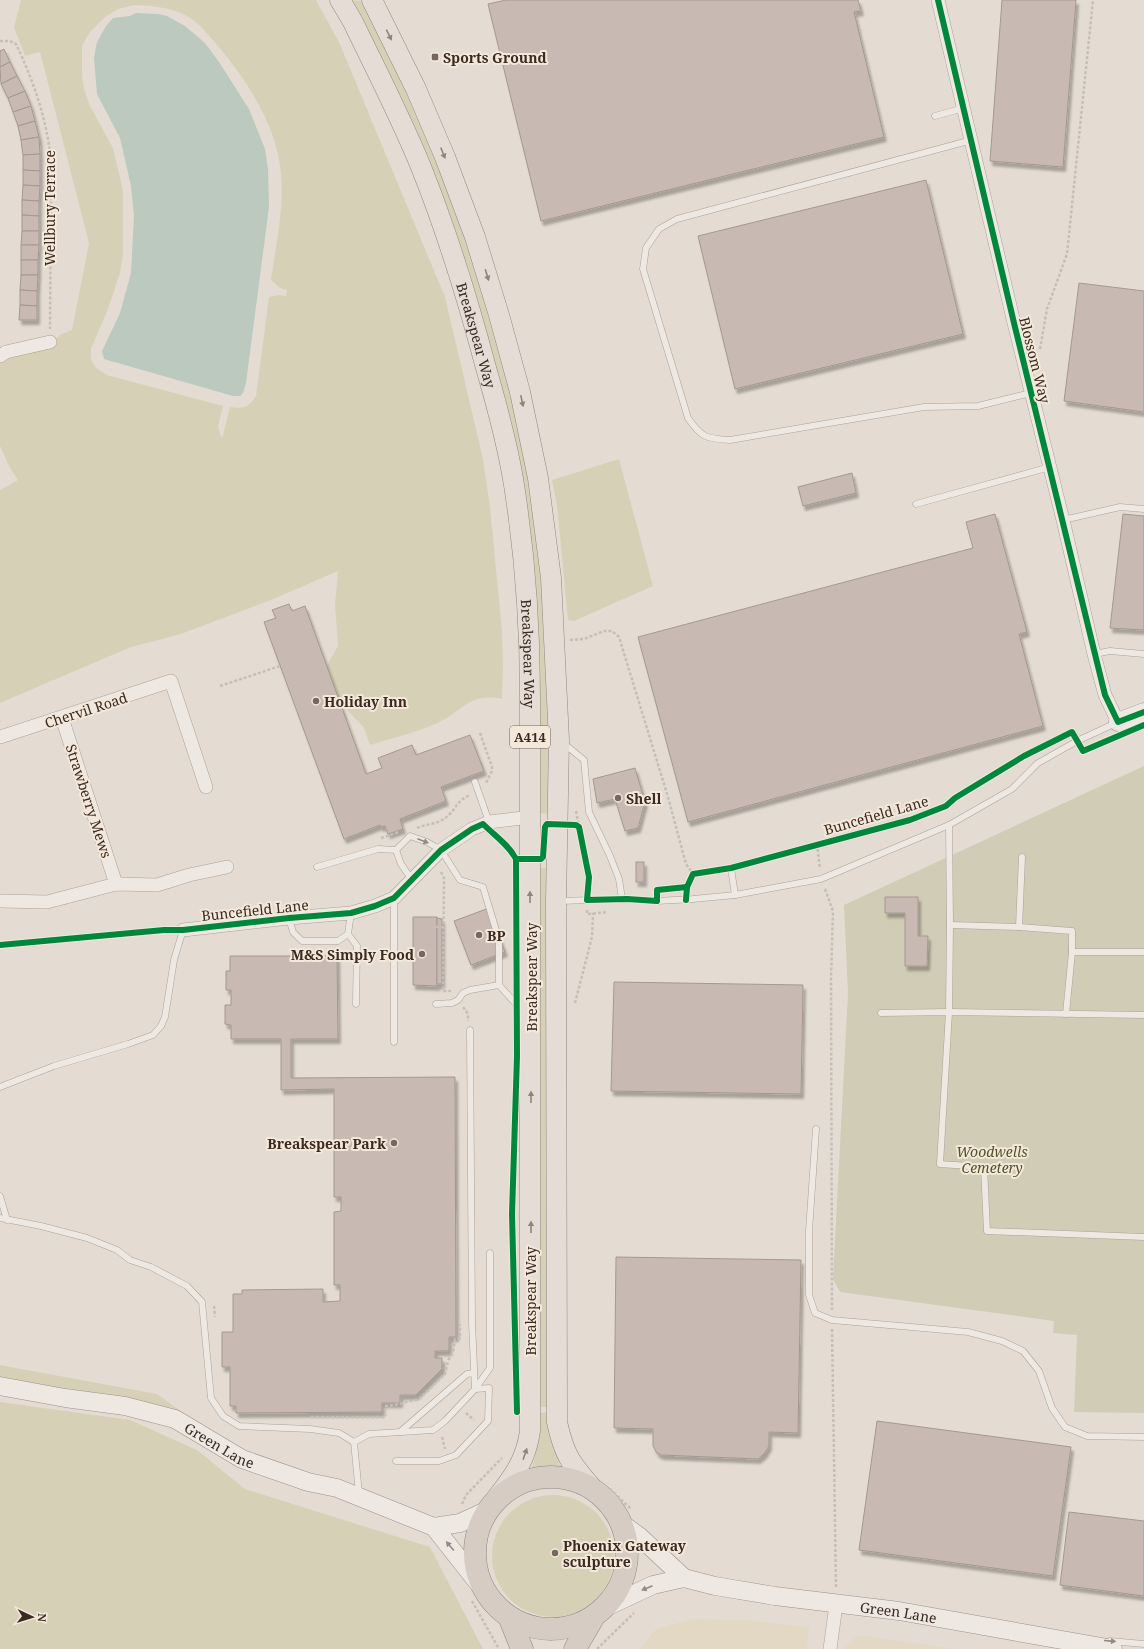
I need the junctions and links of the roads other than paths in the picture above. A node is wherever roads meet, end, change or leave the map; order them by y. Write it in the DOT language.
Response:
graph roads {
  1 [pos="340,0"];
  2 [pos="372,0"];
  3 [pos="938,0"];
  4 [pos="964,108"];
  5 [pos="935,116"];
  6 [pos="972,140"];
  7 [pos="50,342"];
  8 [pos="0,356"];
  9 [pos="1031,393"];
  10 [pos="1050,467"];
  11 [pos="916,504"];
  12 [pos="1144,509"];
  13 [pos="1063,520"];
  14 [pos="1094,654"];
  15 [pos="1144,654"];
  16 [pos="1144,712"];
  17 [pos="62,718"];
  18 [pos="1118,722"];
  19 [pos="0,737"];
  20 [pos="559,740"];
  21 [pos="475,782"];
  22 [pos="206,787"];
  23 [pos="531,817"];
  24 [pos="489,822"];
  25 [pos="949,825"];
  26 [pos="396,850"];
  27 [pos="441,850"];
  28 [pos="1022,857"];
  29 [pos="227,867"];
  30 [pos="317,867"];
  31 [pos="731,868"];
  32 [pos="412,880"];
  33 [pos="116,884"];
  34 [pos="734,895"];
  35 [pos="394,898"];
  36 [pos="622,899"];
  37 [pos="0,901"];
  38 [pos="556,901"];
  39 [pos="351,913"];
  40 [pos="289,918"];
  41 [pos="950,925"];
  42 [pos="1019,927"];
  43 [pos="183,930"];
  44 [pos="348,934"];
  45 [pos="1072,952"];
  46 [pos="1144,952"];
  47 [pos="499,985"];
  48 [pos="356,1004"];
  49 [pos="436,1004"];
  50 [pos="949,1012"];
  51 [pos="881,1013"];
  52 [pos="1066,1014"];
  53 [pos="1144,1015"];
  54 [pos="470,1030"];
  55 [pos="531,1038"];
  56 [pos="394,1042"];
  57 [pos="0,1087"];
  58 [pos="816,1129"];
  59 [pos="0,1196"];
  60 [pos="0,1218"];
  61 [pos="7,1220"];
  62 [pos="1144,1237"];
  63 [pos="490,1253"];
  64 [pos="474,1373"];
  65 [pos="0,1386"];
  66 [pos="475,1388"];
  67 [pos="400,1432"];
  68 [pos="1144,1437"];
  69 [pos="354,1442"];
  70 [pos="396,1461"];
  71 [pos="600,1488"];
  72 [pos="360,1498"];
  73 [pos="491,1505"];
  74 [pos="629,1519"];
  75 [pos="434,1527"];
  76 [pos="684,1578"];
  77 [pos="482,1588"];
  78 [pos="836,1605"];
  79 [pos="599,1612"];
  80 [pos="510,1618"];
  81 [pos="1106,1643"];
  82 [pos="1144,1644"];
  83 [pos="522,1649"];
  84 [pos="575,1649"];
  85 [pos="830,1649"];
  1 -- 23 [label="main road, Breakspear Way / A414"];
  2 -- 20 [label="main road, Breakspear Way / A414, one-way"];
  3 -- 4 [label="street, Blossom Way"];
  4 -- 5 [label="lane"];
  4 -- 6 [label="street, Blossom Way"];
  6 -- 9 [label="street, Blossom Way"];
  6 -- 9 [label="lane"];
  7 -- 8 [label="street"];
  9 -- 10 [label="street, Blossom Way"];
  10 -- 11 [label="lane"];
  10 -- 13 [label="street, Blossom Way"];
  12 -- 13 [label="lane"];
  13 -- 14 [label="street, Blossom Way"];
  14 -- 15 [label="lane"];
  14 -- 18 [label="street, Blossom Way"];
  16 -- 18 [label="street"];
  17 -- 19 [label="street, Chervil Road"];
  17 -- 22 [label="street, Chervil Road"];
  17 -- 33 [label="street, Strawberry Mews"];
  18 -- 25 [label="lane"];
  20 -- 36 [label="lane"];
  20 -- 38 [label="main road, Breakspear Way / A414"];
  21 -- 24 [label="lane"];
  23 -- 24 [label="street, Buncefield Lane"];
  55 -- 23 [label="main road, Breakspear Way / A414, one-way"];
  24 -- 27 [label="street, Buncefield Lane"];
  25 -- 34 [label="lane"];
  25 -- 41 [label="lane"];
  26 -- 27 [label="lane, one-way"];
  26 -- 30 [label="lane"];
  26 -- 32 [label="lane"];
  27 -- 32 [label="street, Buncefield Lane"];
  27 -- 47 [label="lane"];
  28 -- 42 [label="lane"];
  29 -- 33 [label="street"];
  31 -- 34 [label="lane"];
  32 -- 35 [label="street, Buncefield Lane"];
  33 -- 37 [label="street"];
  34 -- 36 [label="lane"];
  35 -- 39 [label="street, Buncefield Lane"];
  35 -- 56 [label="lane"];
  36 -- 38 [label="lane"];
  38 -- 71 [label="main road, Breakspear Way / A414"];
  39 -- 40 [label="street, Buncefield Lane"];
  39 -- 44 [label="lane"];
  40 -- 43 [label="street, Buncefield Lane"];
  40 -- 44 [label="lane"];
  41 -- 42 [label="lane"];
  41 -- 50 [label="lane"];
  42 -- 45 [label="lane"];
  43 -- 57 [label="lane"];
  44 -- 48 [label="lane"];
  45 -- 46 [label="lane"];
  45 -- 52 [label="lane"];
  47 -- 49 [label="lane"];
  47 -- 55 [label="lane"];
  50 -- 51 [label="lane"];
  50 -- 52 [label="lane"];
  50 -- 62 [label="lane"];
  52 -- 53 [label="lane"];
  54 -- 64 [label="lane"];
  73 -- 55 [label="main road, Breakspear Way / A414, one-way"];
  58 -- 68 [label="lane"];
  59 -- 61 [label="lane"];
  60 -- 61 [label="lane"];
  61 -- 69 [label="lane"];
  63 -- 66 [label="lane"];
  64 -- 66 [label="lane"];
  64 -- 67 [label="lane"];
  65 -- 72 [label="street, Green Lane"];
  66 -- 67 [label="lane"];
  66 -- 70 [label="lane"];
  67 -- 69 [label="lane"];
  69 -- 72 [label="lane"];
  71 -- 73 [label="highway"];
  71 -- 74 [label="highway"];
  72 -- 75 [label="street, Green Lane"];
  73 -- 75 [label="street"];
  73 -- 77 [label="highway"];
  74 -- 76 [label="street, Green Lane"];
  74 -- 79 [label="highway"];
  77 -- 75 [label="street, one-way"];
  76 -- 78 [label="street, Green Lane"];
  76 -- 79 [label="street, Green Lane, one-way"];
  77 -- 80 [label="highway"];
  78 -- 81 [label="street, Green Lane"];
  78 -- 85 [label="street"];
  79 -- 80 [label="highway"];
  79 -- 84 [label="highway"];
  80 -- 83 [label="highway"];
  81 -- 82 [label="lane, one-way"];
}
